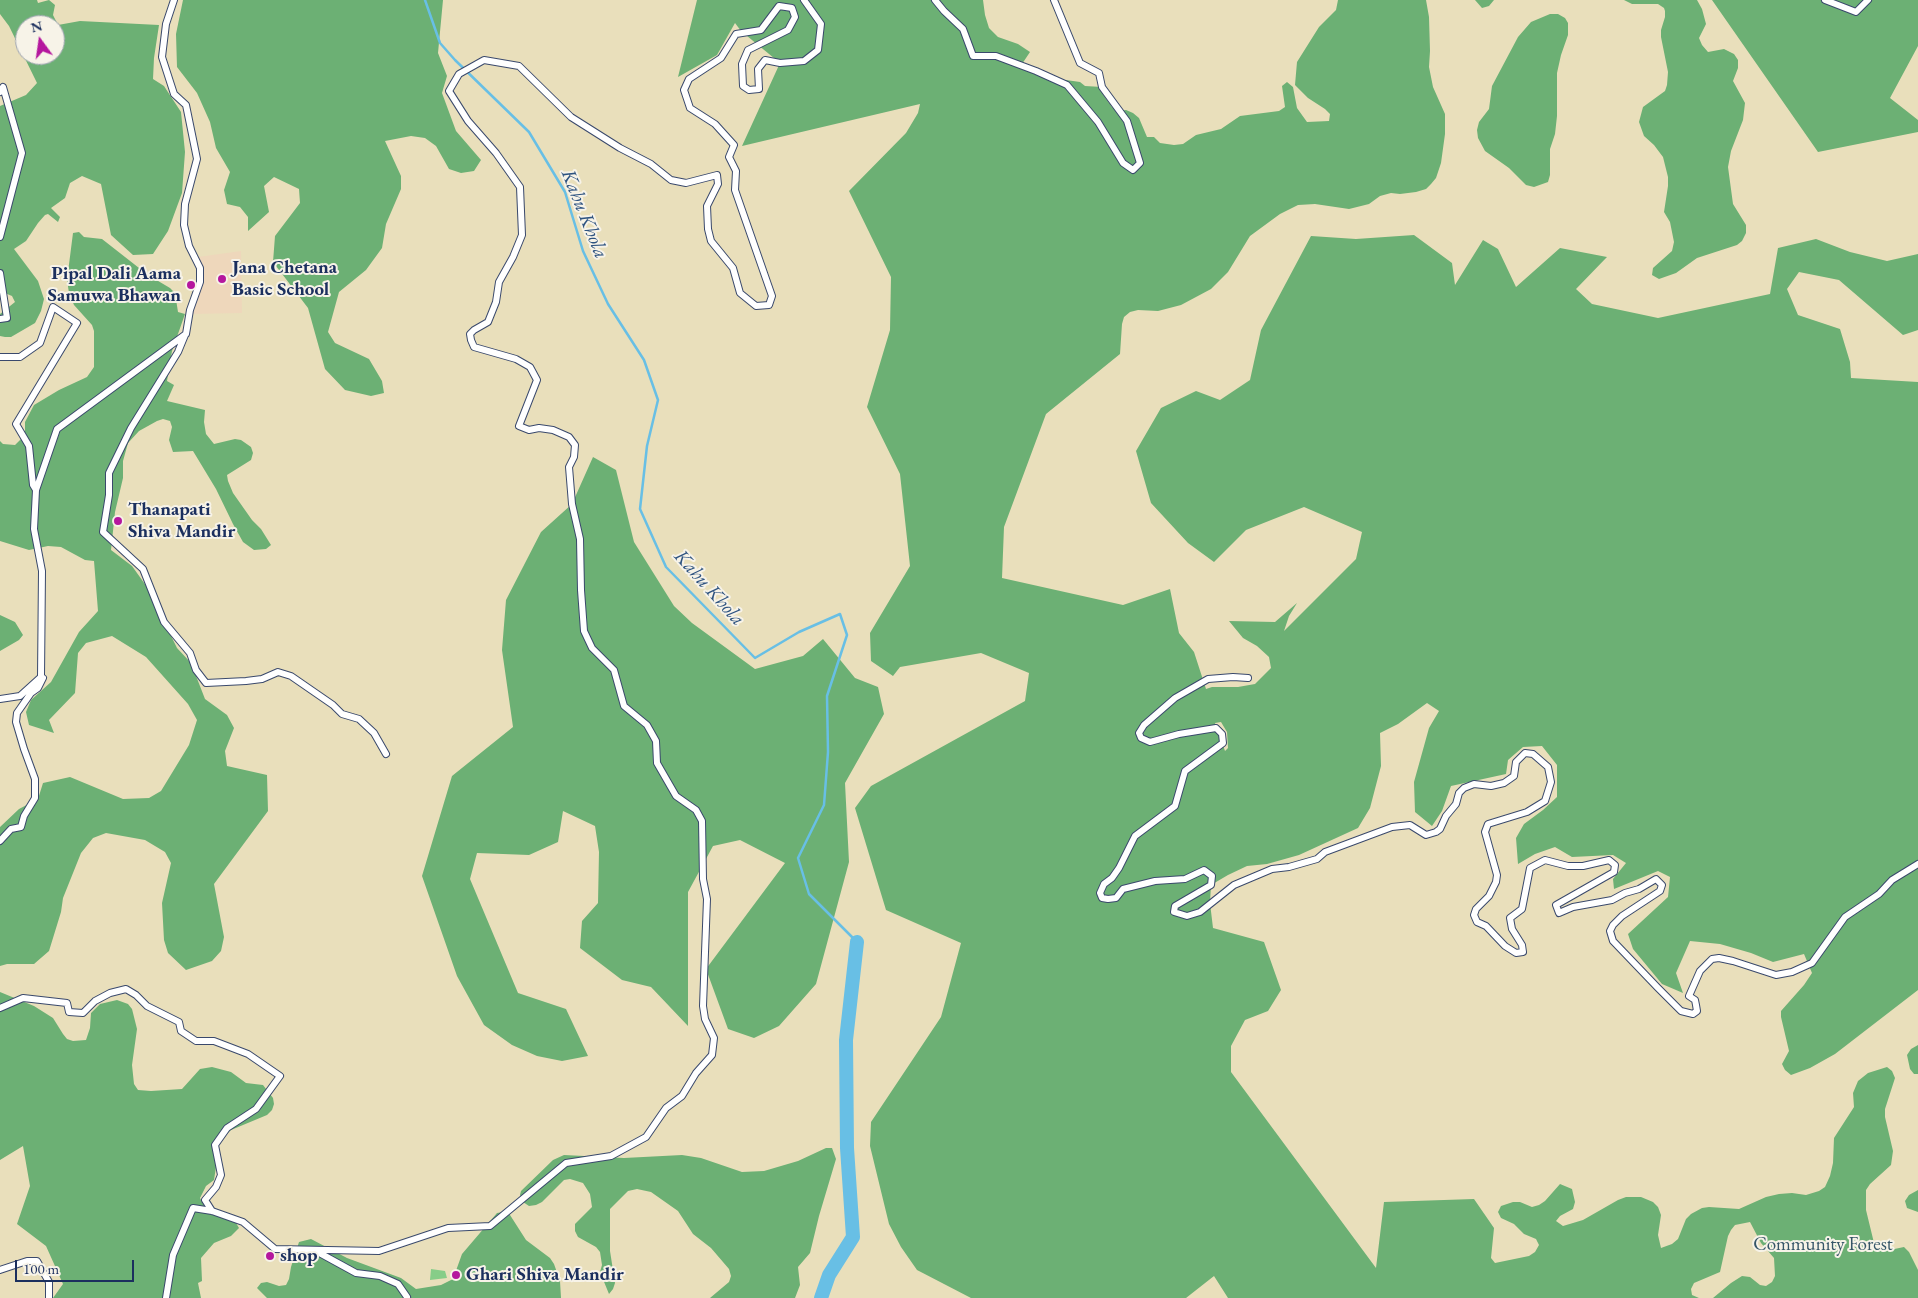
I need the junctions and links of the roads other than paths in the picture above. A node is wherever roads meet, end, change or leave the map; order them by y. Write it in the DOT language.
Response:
graph roads {
  1 [pos="174,0"];
  2 [pos="804,0"];
  3 [pos="935,0"];
  4 [pos="1054,0"];
  5 [pos="1826,0"];
  6 [pos="1868,0"];
  7 [pos="0,92"];
  8 [pos="0,237"];
  9 [pos="0,273"];
  10 [pos="0,319"];
  11 [pos="186,334"];
  12 [pos="0,357"];
  13 [pos="36,490"];
  14 [pos="41,668"];
  15 [pos="1248,678"];
  16 [pos="0,699"];
  17 [pos="386,754"];
  18 [pos="0,841"];
  19 [pos="1918,864"];
  20 [pos="0,1008"];
  21 [pos="212,1212"];
  22 [pos="313,1250"];
  23 [pos="0,1270"];
  24 [pos="407,1297"];
  25 [pos="49,1298"];
  26 [pos="166,1298"];
  1 -- 11 [label="street"];
  2 -- 22 [label="street"];
  3 -- 4 [label="street"];
  5 -- 6 [label="street"];
  7 -- 8 [label="street"];
  9 -- 10 [label="street"];
  11 -- 13 [label="street"];
  11 -- 17 [label="street"];
  12 -- 13 [label="street"];
  13 -- 14 [label="street"];
  14 -- 16 [label="street"];
  14 -- 18 [label="street"];
  15 -- 19 [label="street"];
  20 -- 21 [label="street"];
  21 -- 22 [label="street"];
  21 -- 26 [label="street"];
  22 -- 24 [label="street"];
  23 -- 25 [label="street"];
}
